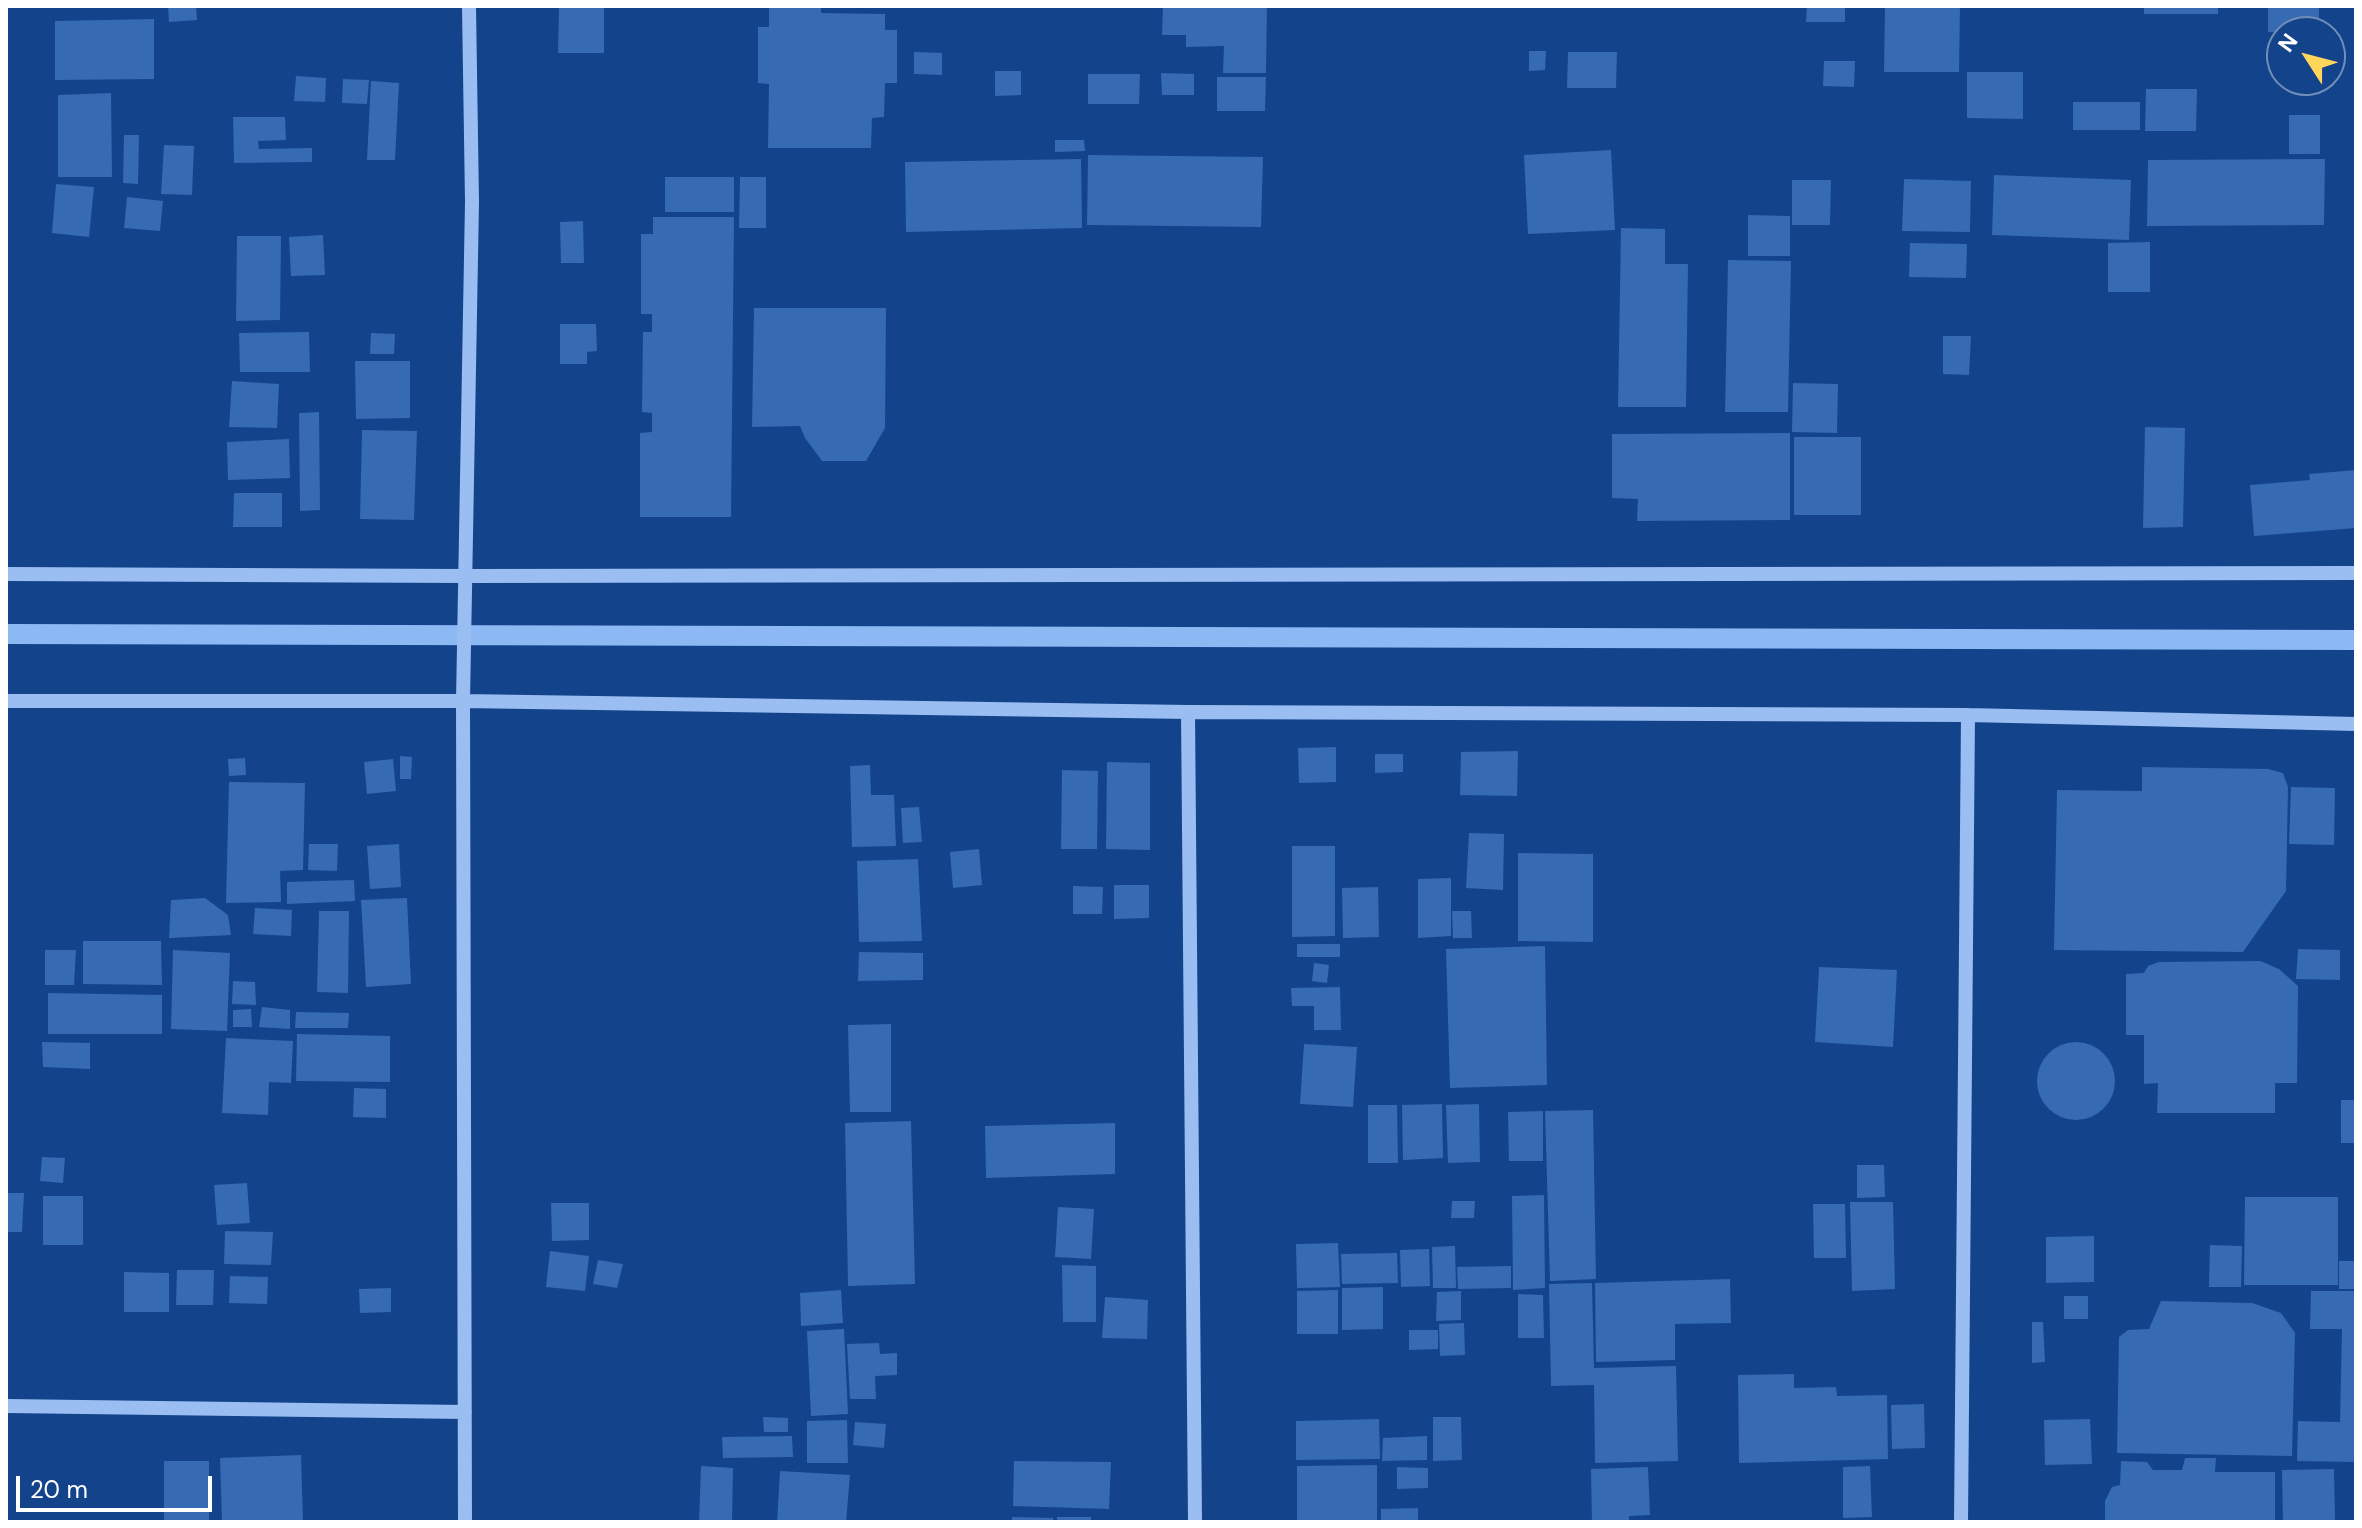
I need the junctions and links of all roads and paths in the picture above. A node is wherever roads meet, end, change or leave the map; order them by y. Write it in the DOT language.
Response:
graph roads {
  1 [pos="469,6"];
  2 [pos="2356,573"];
  3 [pos="6,574"];
  4 [pos="465,576"];
  5 [pos="6,701"];
  6 [pos="463,701"];
  7 [pos="1188,712"];
  8 [pos="1968,715"];
  9 [pos="2356,724"];
  10 [pos="6,1406"];
  11 [pos="465,1412"];
  12 [pos="465,1522"];
  13 [pos="1195,1522"];
  14 [pos="1961,1522"];
  1 -- 4 [label="street"];
  2 -- 4 [label="street"];
  3 -- 4 [label="street"];
  4 -- 6 [label="street"];
  5 -- 6 [label="street"];
  6 -- 7 [label="street"];
  6 -- 11 [label="street"];
  7 -- 8 [label="street"];
  7 -- 13 [label="street"];
  8 -- 9 [label="street"];
  8 -- 14 [label="street"];
  10 -- 11 [label="street"];
  11 -- 12 [label="street"];
}
